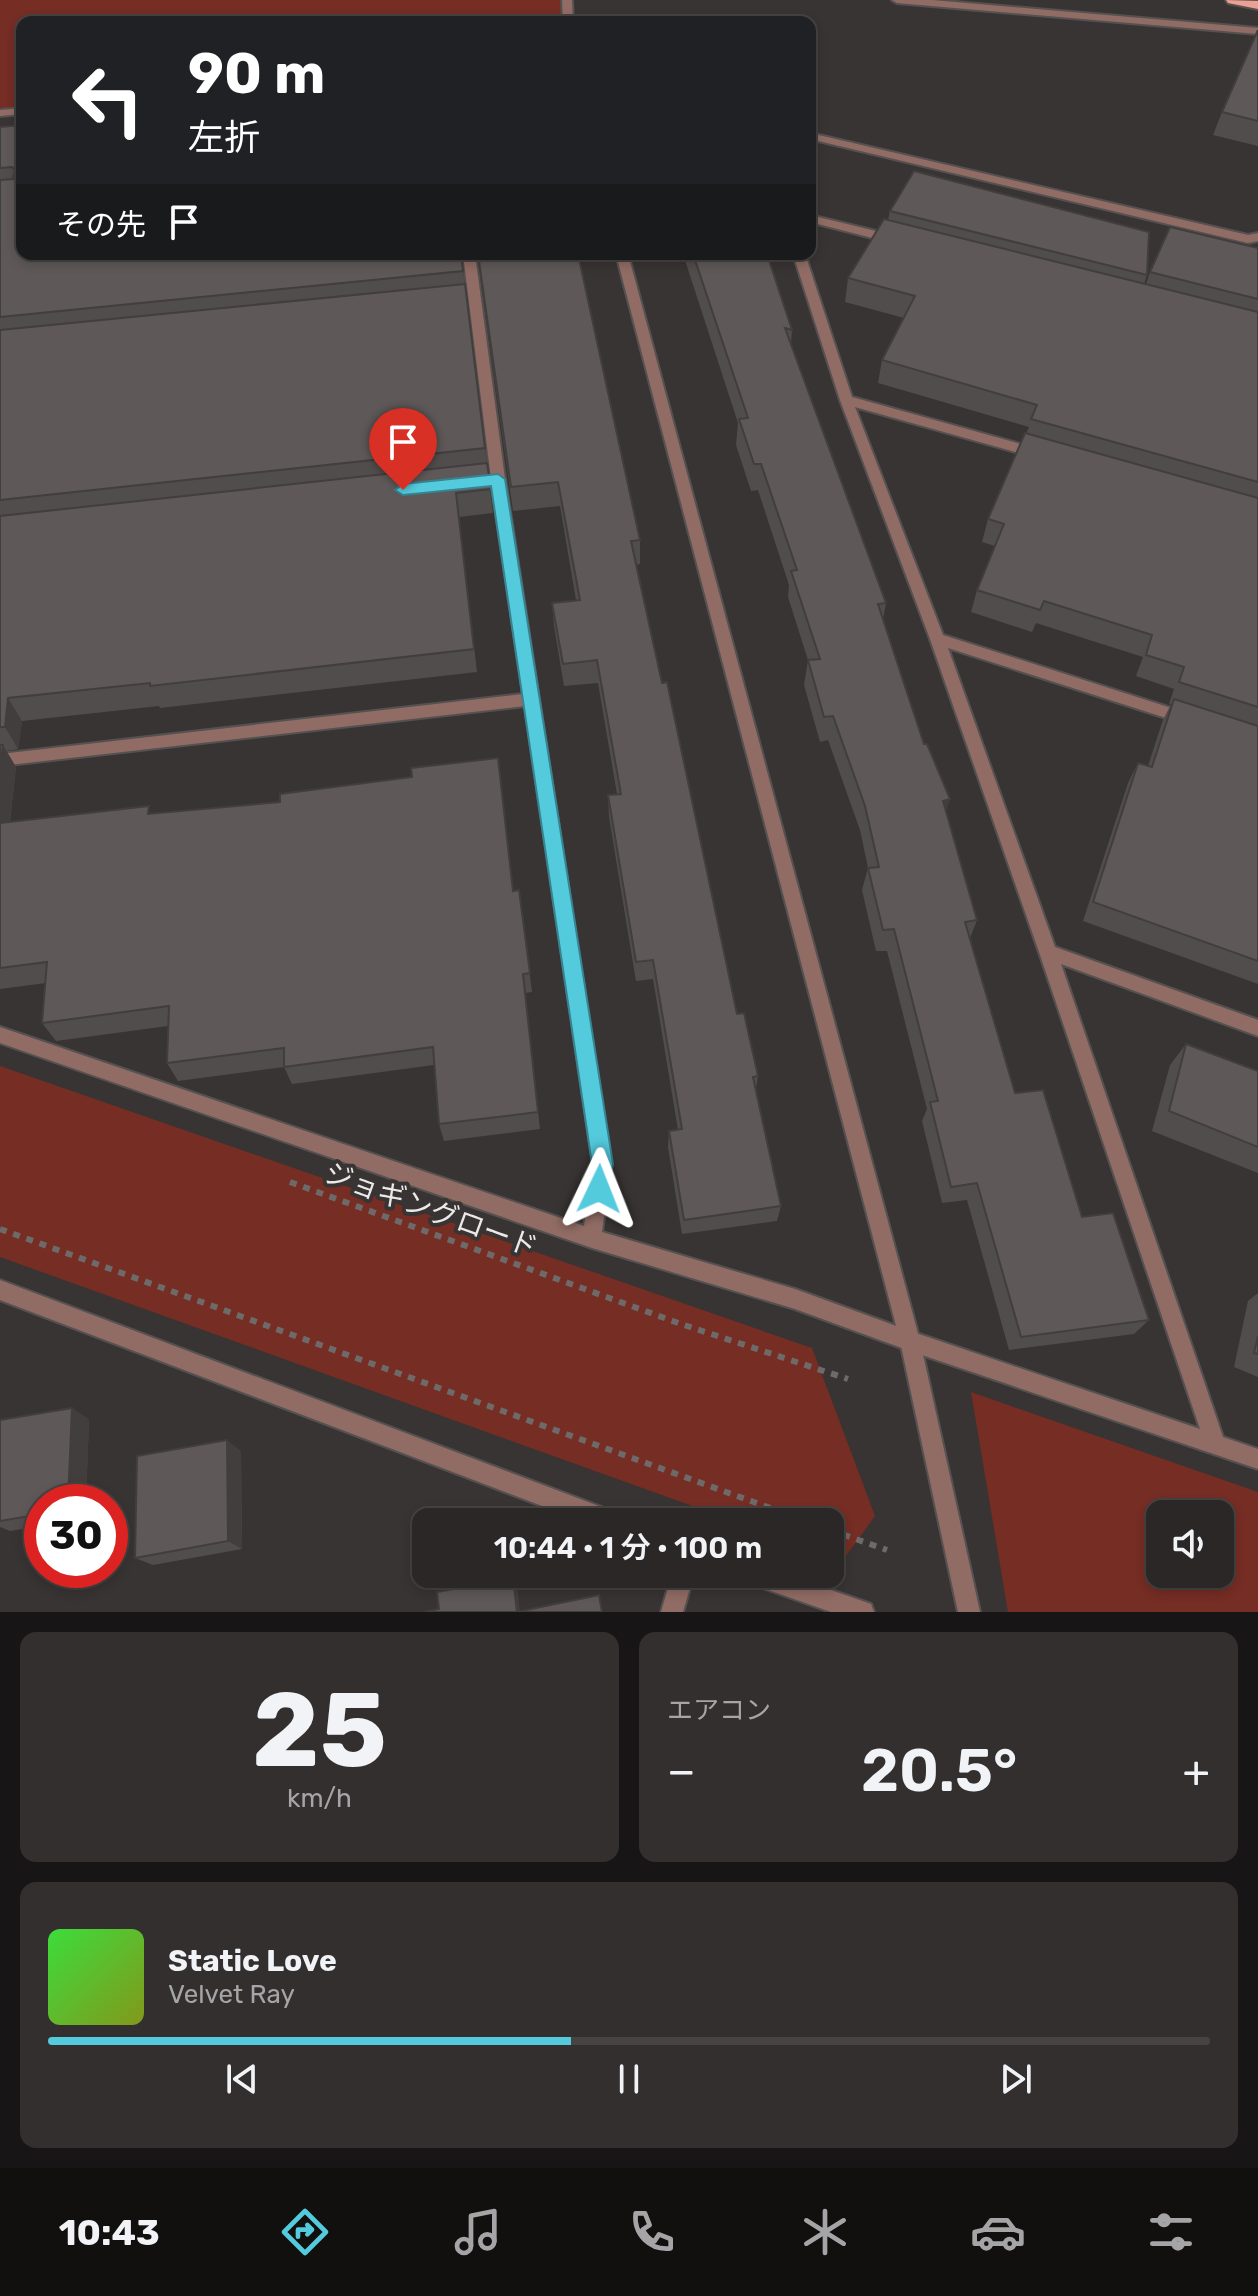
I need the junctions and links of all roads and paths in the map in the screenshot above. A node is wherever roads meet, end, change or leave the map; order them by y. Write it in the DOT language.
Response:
graph roads {
  1 [pos="897,0"];
  2 [pos="1232,0"];
  3 [pos="1258,5"];
  4 [pos="1258,31"];
  5 [pos="816,137"];
  6 [pos="816,220"];
  7 [pos="1258,237"];
  8 [pos="903,242"];
  9 [pos="470,260"];
  10 [pos="624,260"];
  11 [pos="801,260"];
  12 [pos="476,302"];
  13 [pos="461,303"];
  14 [pos="846,400"];
  15 [pos="1045,455"];
  16 [pos="937,639"];
  17 [pos="531,699"];
  18 [pos="1200,722"];
  19 [pos="0,760"];
  20 [pos="1048,952"];
  21 [pos="1258,1028"];
  22 [pos="0,1035"];
  23 [pos="281,1179"];
  24 [pos="0,1229"];
  25 [pos="592,1238"];
  26 [pos="0,1290"];
  27 [pos="910,1341"];
  28 [pos="848,1379"];
  29 [pos="1216,1446"];
  30 [pos="1258,1459"];
  31 [pos="575,1508"];
  32 [pos="770,1508"];
  33 [pos="844,1535"];
  34 [pos="887,1550"];
  35 [pos="679,1588"];
  36 [pos="794,1588"];
  37 [pos="672,1612"];
  38 [pos="863,1612"];
  39 [pos="969,1612"];
  1 -- 4 [label="street"];
  2 -- 3 [label="main road"];
  5 -- 7 [label="street"];
  6 -- 8 [label="street"];
  9 -- 12 [label="street"];
  10 -- 27 [label="street"];
  11 -- 14 [label="street"];
  12 -- 13 [label="street"];
  12 -- 17 [label="street"];
  14 -- 15 [label="street"];
  14 -- 16 [label="street"];
  16 -- 18 [label="street"];
  16 -- 20 [label="street"];
  17 -- 19 [label="street"];
  17 -- 25 [label="street"];
  20 -- 21 [label="street"];
  20 -- 29 [label="street"];
  22 -- 25 [label="street"];
  23 -- 28 [label="path, ジョギングロード"];
  24 -- 32 [label="path"];
  25 -- 27 [label="street"];
  26 -- 31 [label="street"];
  27 -- 29 [label="street"];
  27 -- 39 [label="street"];
  29 -- 30 [label="street"];
  33 -- 34 [label="path"];
  35 -- 37 [label="street"];
  36 -- 38 [label="street"];
}
